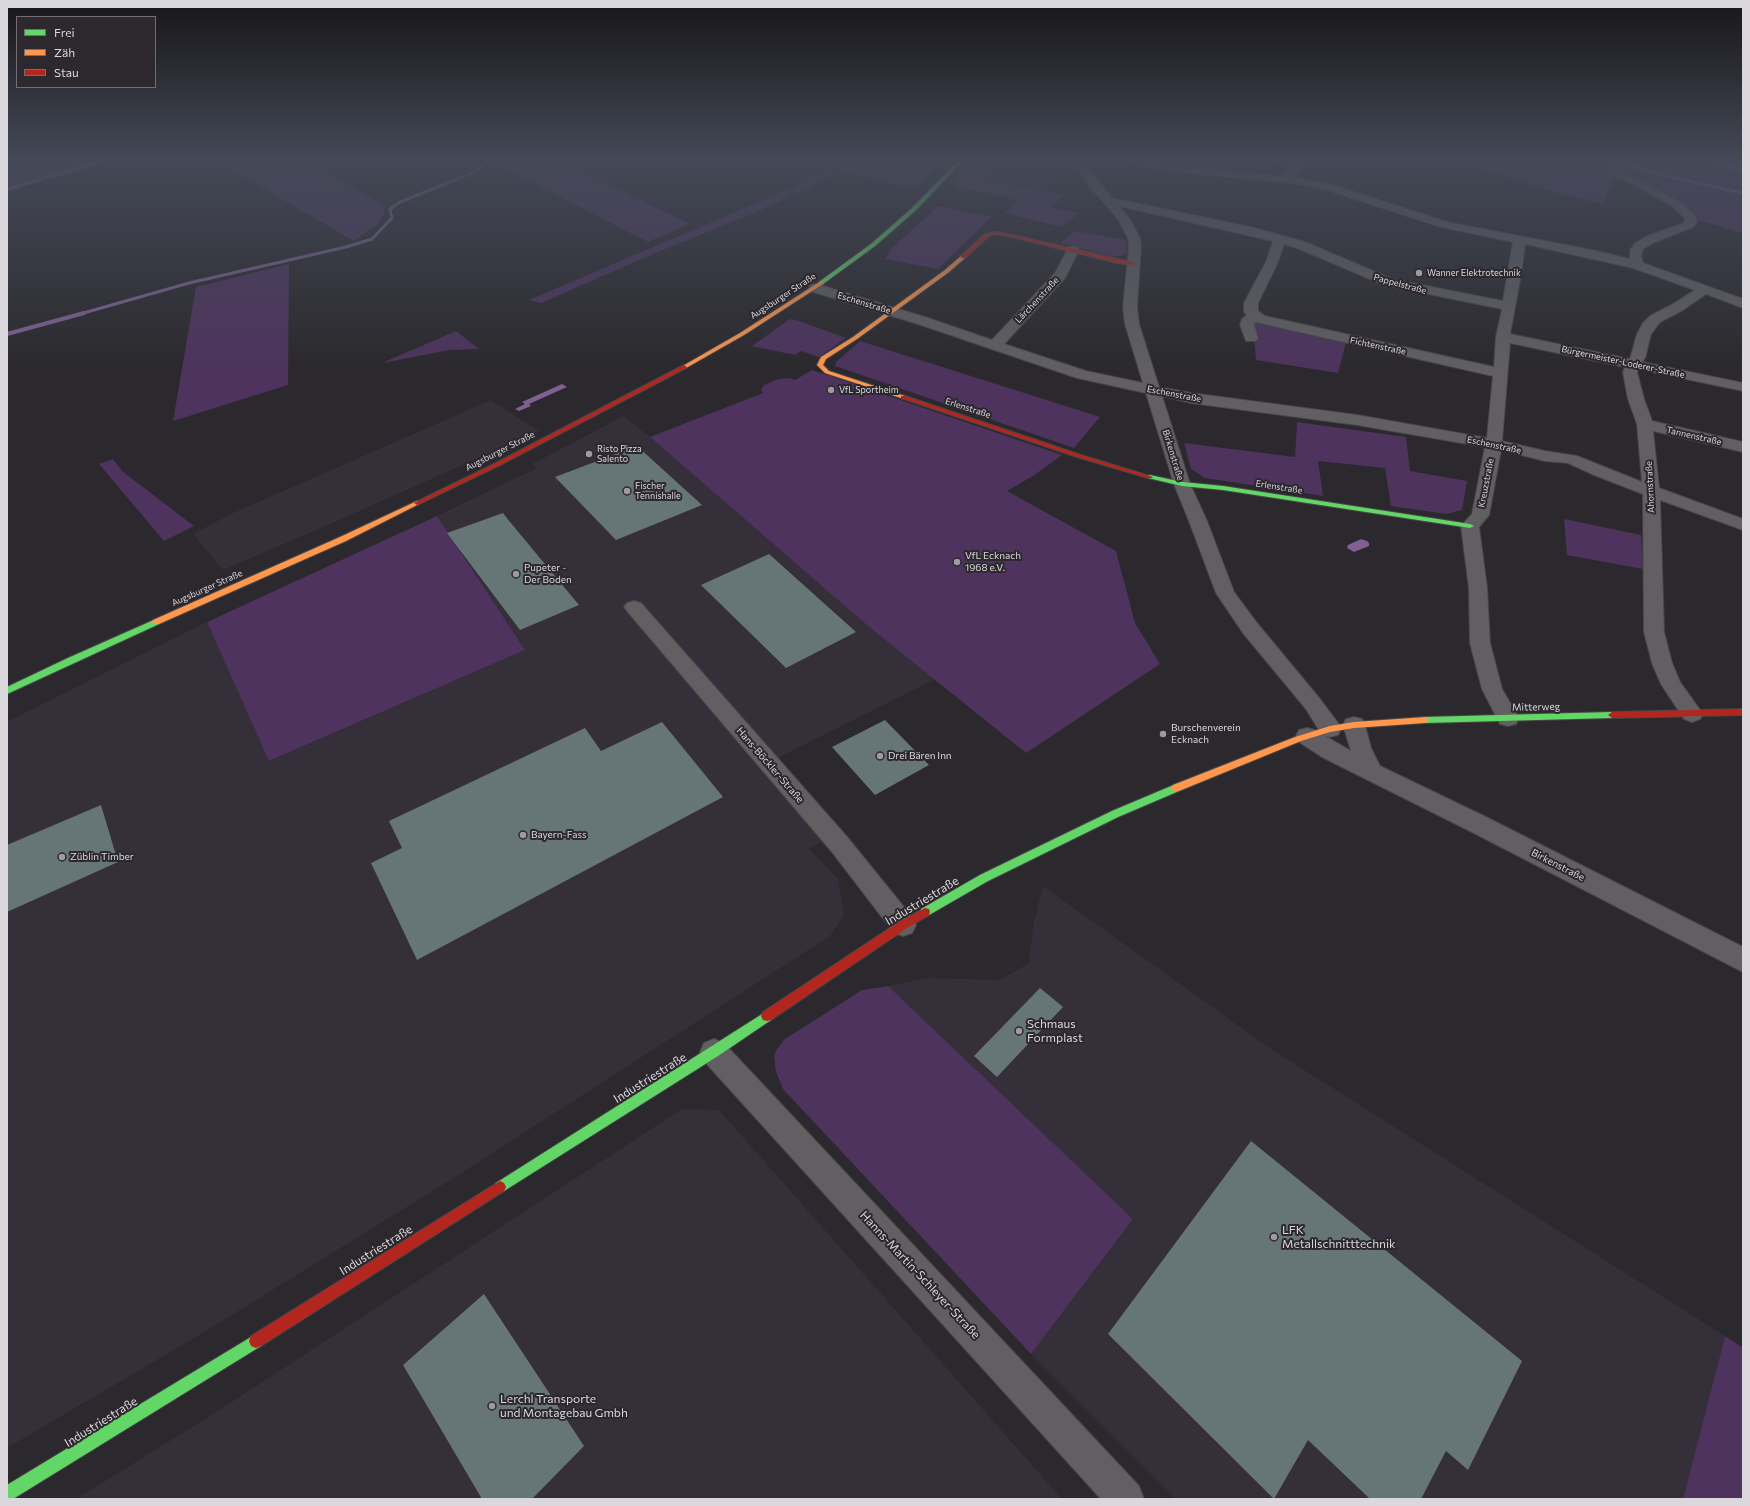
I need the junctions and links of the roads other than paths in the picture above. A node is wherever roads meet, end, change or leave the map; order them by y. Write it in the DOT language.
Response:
graph roads {
  1 [pos="889,231"];
  2 [pos="1131,231"];
  3 [pos="1251,231"];
  4 [pos="1476,231"];
  5 [pos="1675,231"];
  6 [pos="1280,239"];
  7 [pos="1519,240"];
  8 [pos="1073,250"];
  9 [pos="1133,263"];
  10 [pos="1637,265"];
  11 [pos="815,288"];
  12 [pos="1705,289"];
  13 [pos="1743,304"];
  14 [pos="1509,306"];
  15 [pos="891,311"];
  16 [pos="1255,316"];
  17 [pos="1503,337"];
  18 [pos="1251,338"];
  19 [pos="994,346"];
  20 [pos="1633,364"];
  21 [pos="1502,373"];
  22 [pos="1743,387"];
  23 [pos="1154,391"];
  24 [pos="1645,424"];
  25 [pos="1494,444"];
  26 [pos="1743,447"];
  27 [pos="1182,484"];
  28 [pos="1651,490"];
  29 [pos="1743,525"];
  30 [pos="1470,526"];
  31 [pos="634,607"];
  32 [pos="7,691"];
  33 [pos="1743,712"];
  34 [pos="1692,714"];
  35 [pos="1508,718"];
  36 [pos="1354,725"];
  37 [pos="1330,729"];
  38 [pos="1307,736"];
  39 [pos="1372,772"];
  40 [pos="903,925"];
  41 [pos="1743,960"];
  42 [pos="714,1052"];
  43 [pos="7,1494"];
  44 [pos="1126,1499"];
  1 -- 11 [label="street, Augsburger Straße"];
  2 -- 9 [label="street, Birkenstraße"];
  3 -- 6 [label="street, Pappelstraße"];
  4 -- 7 [label="street"];
  5 -- 10 [label="street"];
  6 -- 14 [label="street, Pappelstraße"];
  6 -- 16 [label="street"];
  7 -- 10 [label="street"];
  7 -- 14 [label="street, Kreuzstraße"];
  8 -- 9 [label="street, Erlenstraße"];
  8 -- 15 [label="street, Erlenstraße"];
  8 -- 19 [label="street, Lärchenstraße"];
  9 -- 23 [label="street, Birkenstraße"];
  10 -- 12 [label="street"];
  11 -- 15 [label="street, Eschenstraße"];
  11 -- 32 [label="street, Augsburger Straße"];
  12 -- 13 [label="street"];
  12 -- 20 [label="street, Ahornstraße"];
  14 -- 17 [label="street, Kreuzstraße"];
  15 -- 19 [label="street, Eschenstraße"];
  15 -- 27 [label="street, Erlenstraße"];
  16 -- 18 [label="street"];
  16 -- 21 [label="street, Fichtenstraße"];
  17 -- 20 [label="street, Bürgermeister-Loderer-Straße"];
  17 -- 21 [label="street, Kreuzstraße"];
  19 -- 23 [label="street, Eschenstraße"];
  20 -- 22 [label="street, Bürgermeister-Loderer-Straße"];
  20 -- 24 [label="street, Ahornstraße"];
  21 -- 25 [label="street, Kreuzstraße"];
  23 -- 25 [label="street, Eschenstraße"];
  23 -- 27 [label="street, Birkenstraße"];
  24 -- 26 [label="street, Tannenstraße"];
  24 -- 28 [label="street, Ahornstraße"];
  25 -- 28 [label="street, Eschenstraße"];
  25 -- 30 [label="street, Kreuzstraße"];
  27 -- 30 [label="street, Erlenstraße"];
  27 -- 37 [label="street, Birkenstraße"];
  28 -- 29 [label="street, Eschenstraße"];
  28 -- 34 [label="street, Ahornstraße"];
  30 -- 35 [label="street"];
  31 -- 40 [label="street, Hans-Böckler-Straße"];
  33 -- 34 [label="street, Mitterweg"];
  34 -- 35 [label="street, Mitterweg"];
  35 -- 36 [label="street, Mitterweg"];
  36 -- 37 [label="street, Mitterweg"];
  36 -- 39 [label="street"];
  37 -- 38 [label="street, Industriestraße"];
  38 -- 39 [label="street, Birkenstraße"];
  38 -- 40 [label="street, Industriestraße"];
  39 -- 41 [label="street, Birkenstraße"];
  40 -- 42 [label="street, Industriestraße"];
  42 -- 43 [label="street, Industriestraße"];
  42 -- 44 [label="street, Hanns-Martin-Schleyer-Straße"];
}
